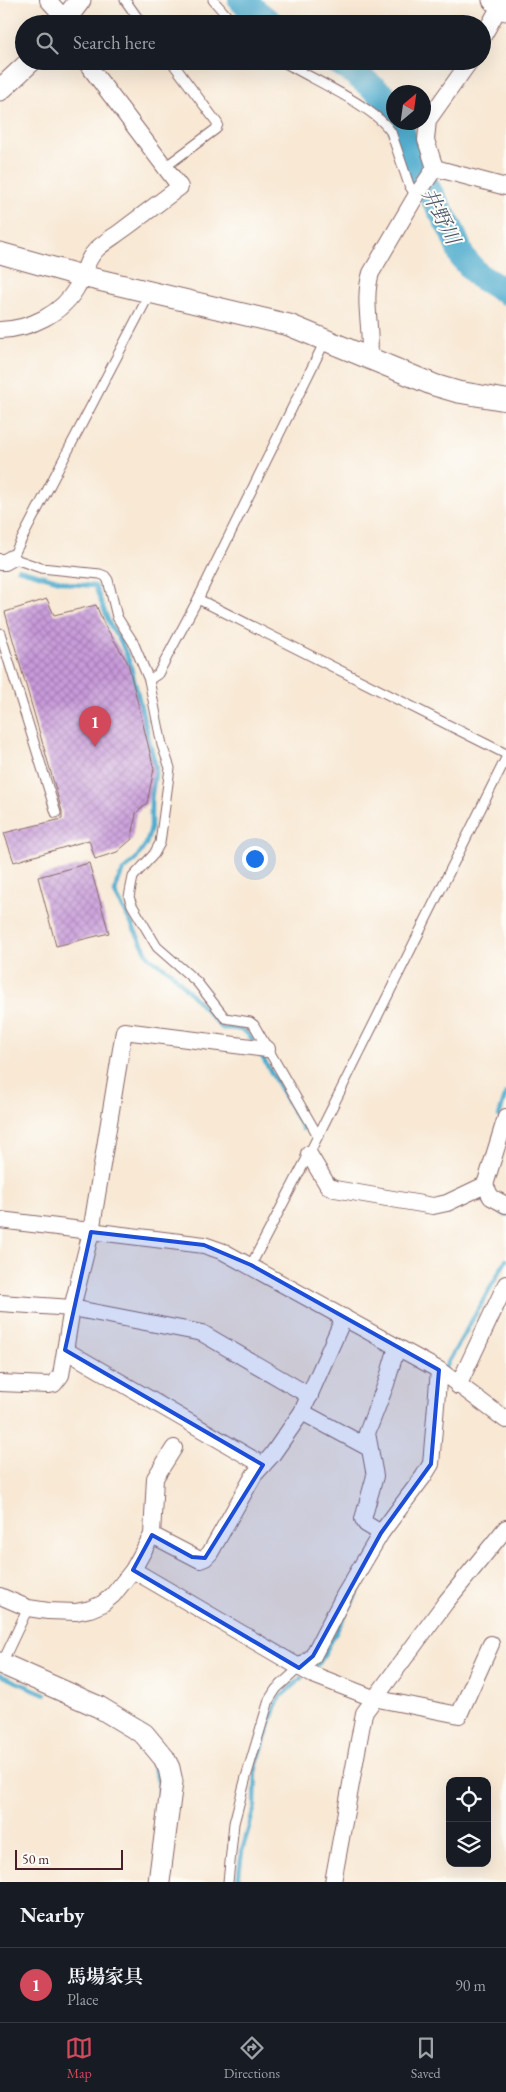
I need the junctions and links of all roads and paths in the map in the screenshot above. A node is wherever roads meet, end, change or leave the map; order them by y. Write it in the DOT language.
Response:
graph roads {
  1 [pos="48,0"];
  2 [pos="80,0"];
  3 [pos="125,0"];
  4 [pos="213,0"];
  5 [pos="500,5"];
  6 [pos="59,15"];
  7 [pos="69,15"];
  8 [pos="136,15"];
  9 [pos="226,15"];
  10 [pos="491,22"];
  11 [pos="21,70"];
  12 [pos="92,70"];
  13 [pos="177,70"];
  14 [pos="298,70"];
  15 [pos="465,70"];
  16 [pos="0,90"];
  17 [pos="165,167"];
  18 [pos="434,170"];
  19 [pos="506,187"];
  20 [pos="418,193"];
  21 [pos="0,253"];
  22 [pos="82,276"];
  23 [pos="150,293"];
  24 [pos="0,330"];
  25 [pos="326,339"];
  26 [pos="370,359"];
  27 [pos="506,400"];
  28 [pos="6,560"];
  29 [pos="198,599"];
  30 [pos="0,633"];
  31 [pos="149,680"];
  32 [pos="506,754"];
  33 [pos="506,758"];
  34 [pos="56,813"];
  35 [pos="267,1049"];
  36 [pos="506,1117"];
  37 [pos="317,1134"];
  38 [pos="309,1154"];
  39 [pos="485,1185"];
  40 [pos="506,1205"];
  41 [pos="0,1220"];
  42 [pos="91,1232"];
  43 [pos="251,1265"];
  44 [pos="506,1284"];
  45 [pos="0,1303"];
  46 [pos="72,1308"];
  47 [pos="344,1317"];
  48 [pos="397,1347"];
  49 [pos="65,1350"];
  50 [pos="438,1370"];
  51 [pos="0,1383"];
  52 [pos="458,1386"];
  53 [pos="310,1396"];
  54 [pos="302,1412"];
  55 [pos="506,1420"];
  56 [pos="174,1448"];
  57 [pos="369,1448"];
  58 [pos="263,1465"];
  59 [pos="506,1528"];
  60 [pos="381,1533"];
  61 [pos="152,1536"];
  62 [pos="133,1570"];
  63 [pos="0,1596"];
  64 [pos="28,1608"];
  65 [pos="491,1644"];
  66 [pos="1,1663"];
  67 [pos="299,1668"];
  68 [pos="373,1698"];
  69 [pos="164,1881"];
  70 [pos="228,1882"];
  71 [pos="333,1882"];
  1 -- 6 [label="street"];
  2 -- 7 [label="street"];
  3 -- 8 [label="lane"];
  4 -- 9 [label="lane"];
  5 -- 10 [label="street"];
  11 -- 16 [label="street"];
  12 -- 17 [label="street"];
  13 -- 17 [label="lane"];
  14 -- 20 [label="lane"];
  15 -- 18 [label="street"];
  17 -- 22 [label="street"];
  18 -- 19 [label="street"];
  18 -- 20 [label="street"];
  20 -- 26 [label="street"];
  21 -- 22 [label="street"];
  22 -- 23 [label="street"];
  22 -- 24 [label="street"];
  23 -- 25 [label="street"];
  23 -- 28 [label="lane"];
  25 -- 26 [label="street"];
  25 -- 29 [label="lane"];
  26 -- 27 [label="street"];
  28 -- 31 [label="lane"];
  29 -- 31 [label="lane"];
  29 -- 32 [label="lane"];
  30 -- 34 [label="lane"];
  31 -- 35 [label="lane"];
  33 -- 37 [label="lane"];
  35 -- 37 [label="lane"];
  35 -- 42 [label="street"];
  36 -- 39 [label="street"];
  37 -- 38 [label="lane"];
  38 -- 39 [label="street"];
  38 -- 43 [label="lane"];
  39 -- 40 [label="street"];
  41 -- 42 [label="street"];
  42 -- 43 [label="street"];
  42 -- 46 [label="street"];
  43 -- 47 [label="street"];
  44 -- 52 [label="street"];
  45 -- 46 [label="street"];
  46 -- 49 [label="street"];
  46 -- 53 [label="street"];
  47 -- 48 [label="street"];
  47 -- 53 [label="street"];
  48 -- 50 [label="street"];
  48 -- 57 [label="street"];
  49 -- 51 [label="street"];
  49 -- 58 [label="street"];
  50 -- 52 [label="street"];
  50 -- 60 [label="street"];
  52 -- 55 [label="street"];
  53 -- 54 [label="street"];
  54 -- 57 [label="street"];
  54 -- 58 [label="street"];
  56 -- 61 [label="street"];
  57 -- 60 [label="street"];
  58 -- 61 [label="street"];
  59 -- 68 [label="street"];
  60 -- 67 [label="street"];
  61 -- 62 [label="street"];
  62 -- 64 [label="street"];
  62 -- 67 [label="street"];
  63 -- 64 [label="street"];
  64 -- 66 [label="lane"];
  65 -- 68 [label="street"];
  66 -- 69 [label="street"];
  67 -- 68 [label="street"];
  67 -- 70 [label="lane"];
  68 -- 71 [label="street"];
}
